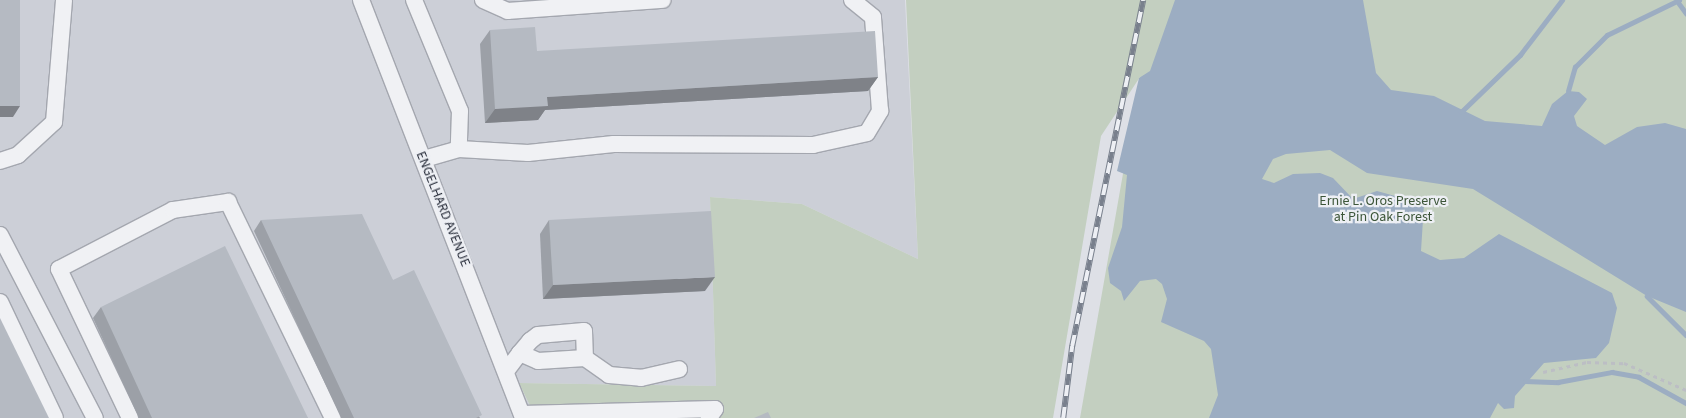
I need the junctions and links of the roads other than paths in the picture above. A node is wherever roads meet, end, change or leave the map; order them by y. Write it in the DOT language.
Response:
graph roads {
  1 [pos="64,0"];
  2 [pos="361,0"];
  3 [pos="414,0"];
  4 [pos="483,0"];
  5 [pos="663,0"];
  6 [pos="852,0"];
  7 [pos="459,149"];
  8 [pos="424,159"];
  9 [pos="0,161"];
  10 [pos="0,235"];
  11 [pos="0,302"];
  12 [pos="520,353"];
  13 [pos="585,358"];
  14 [pos="678,369"];
  15 [pos="507,370"];
  16 [pos="571,415"];
  17 [pos="522,416"];
  18 [pos="55,418"];
  19 [pos="95,418"];
  20 [pos="130,418"];
  21 [pos="333,418"];
  22 [pos="709,418"];
  1 -- 9 [label="street"];
  2 -- 8 [label="street, ENGELHARD AVENUE"];
  3 -- 7 [label="street"];
  4 -- 5 [label="street"];
  6 -- 7 [label="street"];
  7 -- 8 [label="street"];
  8 -- 15 [label="street, ENGELHARD AVENUE"];
  10 -- 19 [label="street"];
  11 -- 18 [label="street"];
  12 -- 13 [label="street"];
  12 -- 13 [label="street"];
  12 -- 15 [label="street"];
  13 -- 14 [label="street"];
  15 -- 17 [label="street, ENGELHARD AVENUE"];
  16 -- 17 [label="street"];
  16 -- 22 [label="street"];
  20 -- 21 [label="street"];
}
